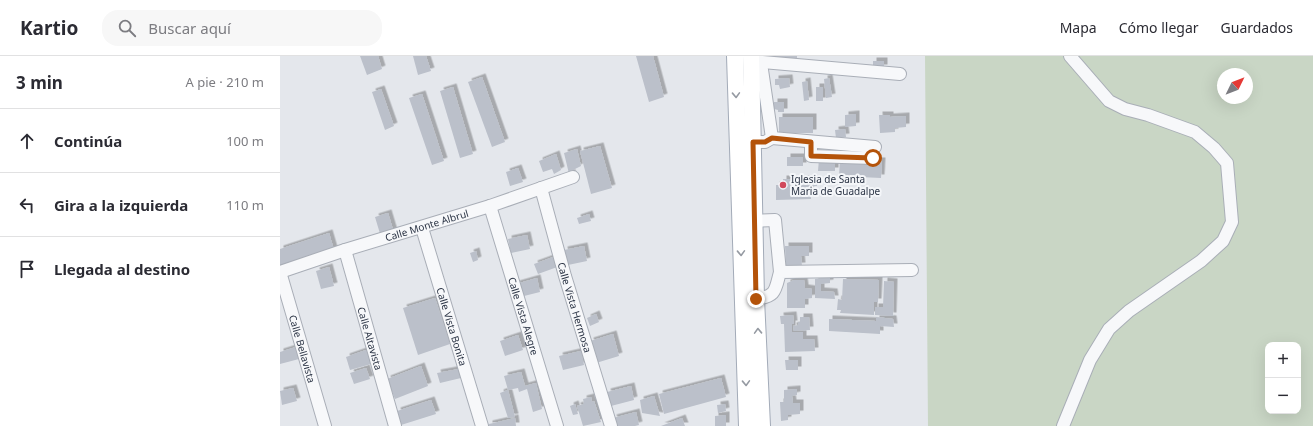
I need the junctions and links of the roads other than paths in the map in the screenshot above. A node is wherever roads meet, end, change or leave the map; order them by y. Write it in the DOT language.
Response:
graph roads {
  1 [pos="735,56"];
  2 [pos="1070,56"];
  3 [pos="754,60"];
  4 [pos="900,74"];
  5 [pos="772,138"];
  6 [pos="753,142"];
  7 [pos="874,153"];
  8 [pos="573,177"];
  9 [pos="542,188"];
  10 [pos="490,206"];
  11 [pos="747,221"];
  12 [pos="422,228"];
  13 [pos="345,250"];
  14 [pos="912,270"];
  15 [pos="280,272"];
  16 [pos="780,272"];
  17 [pos="756,299"];
  18 [pos="325,426"];
  19 [pos="395,426"];
  20 [pos="482,426"];
  21 [pos="557,426"];
  22 [pos="611,426"];
  23 [pos="747,426"];
  24 [pos="762,426"];
  25 [pos="1063,426"];
  1 -- 11 [label="main road, one-way"];
  2 -- 25 [label="street"];
  3 -- 4 [label="street"];
  3 -- 5 [label="street"];
  3 -- 6 [label="main road"];
  5 -- 6 [label="street"];
  5 -- 7 [label="street"];
  6 -- 11 [label="main road"];
  8 -- 9 [label="street, Calle Monte Albrul"];
  9 -- 10 [label="street, Calle Monte Albrul"];
  9 -- 22 [label="street, Calle Vista Hermosa"];
  10 -- 12 [label="street, Calle Monte Albrul"];
  10 -- 21 [label="street, Calle Vista Alegre"];
  11 -- 16 [label="street"];
  11 -- 17 [label="main road"];
  11 -- 23 [label="main road, one-way"];
  12 -- 13 [label="street, Calle Monte Albrul"];
  12 -- 20 [label="street, Calle Vista Bonita"];
  13 -- 15 [label="street, Calle Monte Albrul"];
  13 -- 19 [label="street, Calle Altavista"];
  14 -- 16 [label="street"];
  15 -- 18 [label="street, Calle Bellavista"];
  16 -- 17 [label="street"];
  24 -- 17 [label="main road, one-way"];
}
